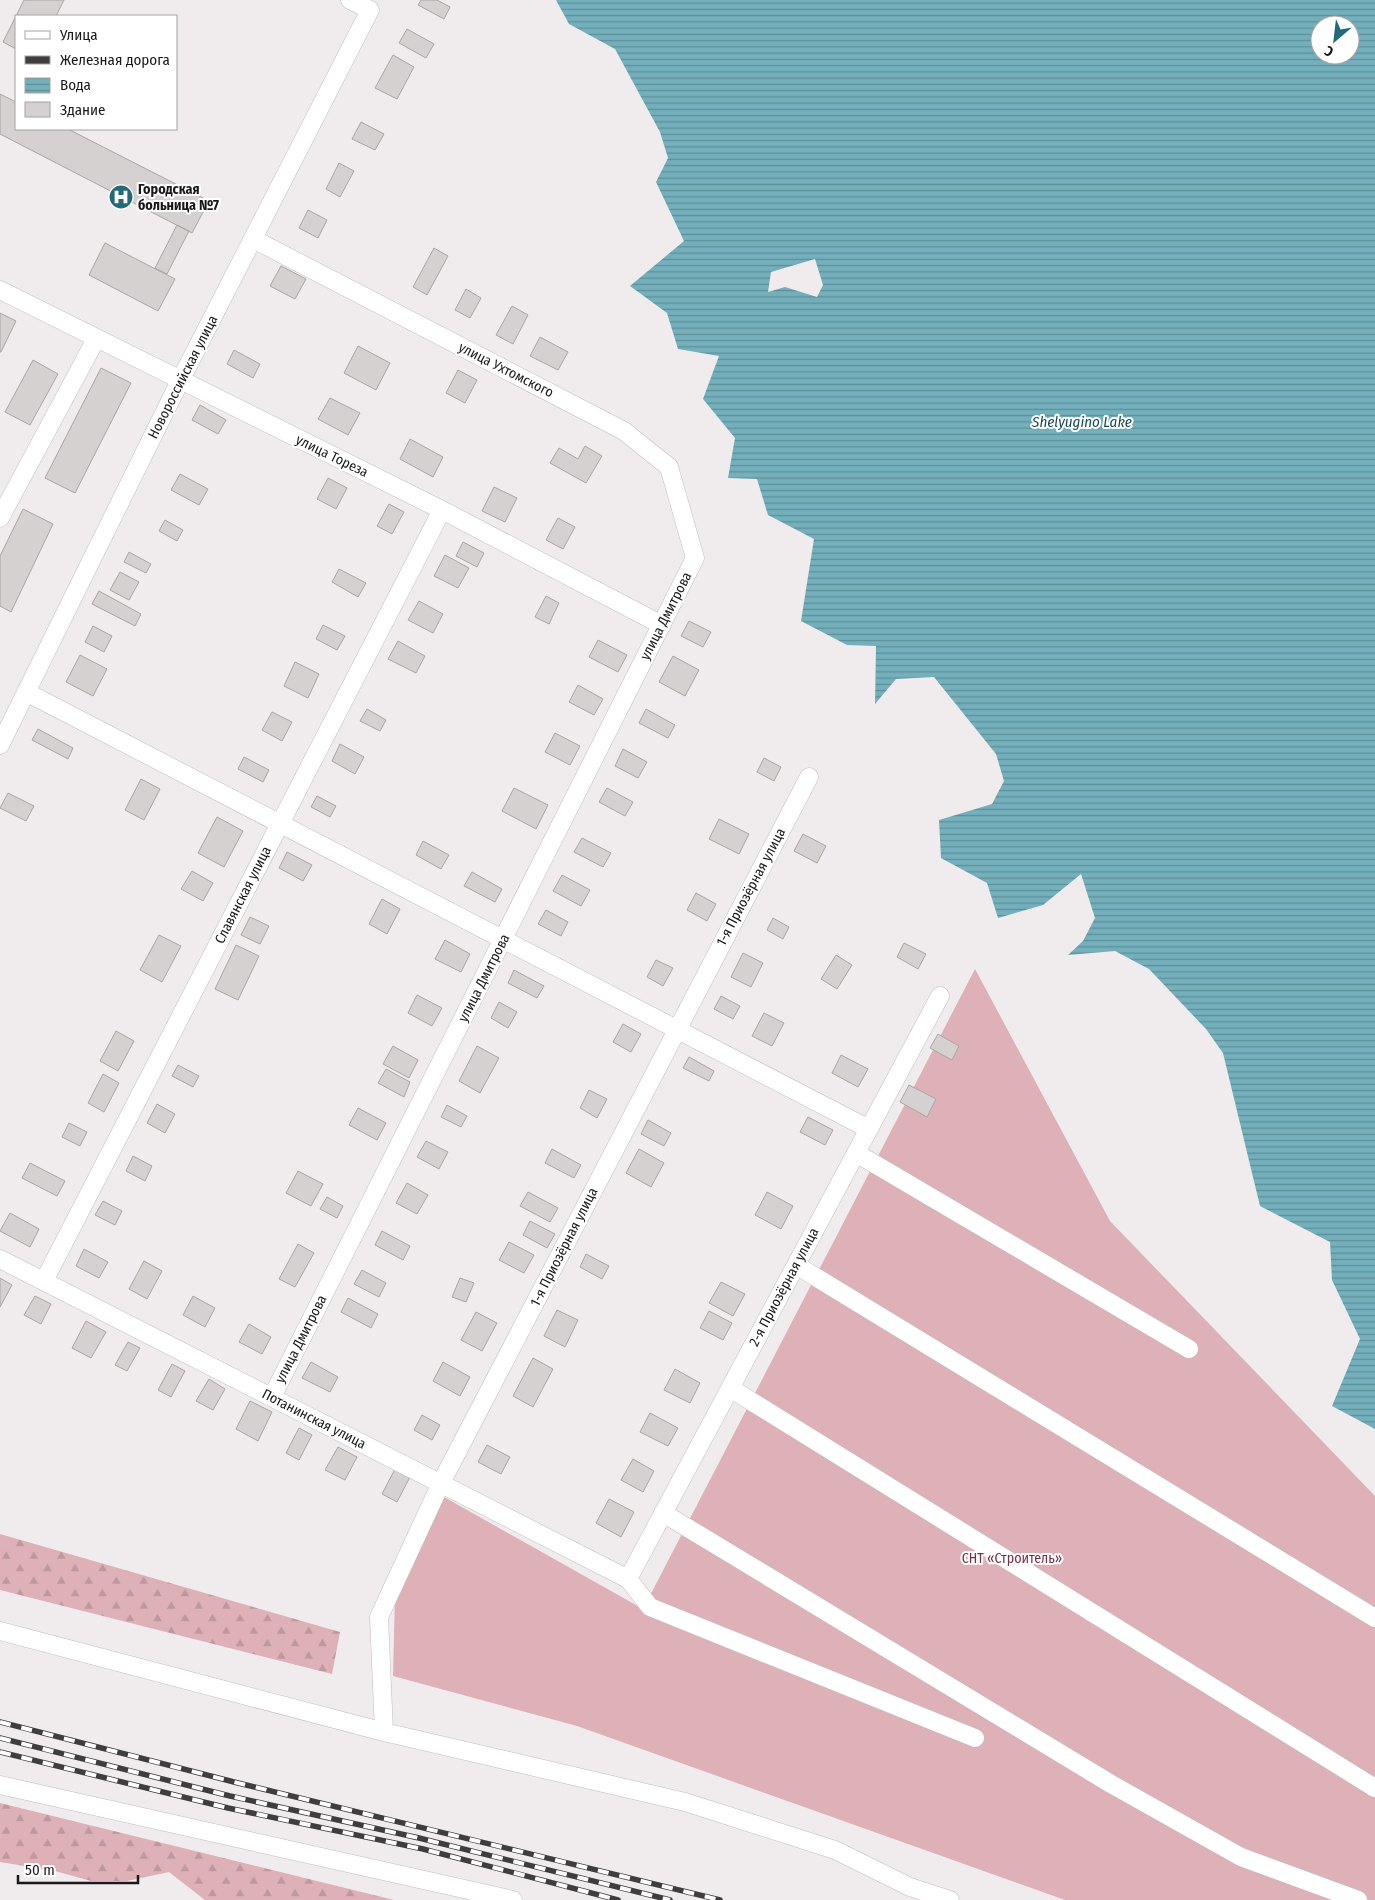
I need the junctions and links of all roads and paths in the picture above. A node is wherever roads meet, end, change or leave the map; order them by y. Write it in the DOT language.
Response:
graph roads {
  1 [pos="350,0"];
  2 [pos="253,239"];
  3 [pos="0,290"];
  4 [pos="96,339"];
  5 [pos="180,381"];
  6 [pos="442,510"];
  7 [pos="0,518"];
  8 [pos="696,558"];
  9 [pos="662,625"];
  10 [pos="26,692"];
  11 [pos="0,745"];
  12 [pos="809,777"];
  13 [pos="280,824"];
  14 [pos="503,939"];
  15 [pos="940,996"];
  16 [pos="677,1030"];
  17 [pos="869,1129"];
  18 [pos="856,1153"];
  19 [pos="0,1259"];
  20 [pos="796,1265"];
  21 [pos="44,1281"];
  22 [pos="1189,1349"];
  23 [pos="730,1388"];
  24 [pos="272,1397"];
  25 [pos="441,1484"];
  26 [pos="664,1513"];
  27 [pos="628,1579"];
  28 [pos="1375,1618"];
  29 [pos="0,1631"];
  30 [pos="384,1732"];
  31 [pos="975,1738"];
  32 [pos="0,1785"];
  33 [pos="1375,1788"];
  34 [pos="513,1900"];
  35 [pos="950,1900"];
  36 [pos="1358,1900"];
  1 -- 2 [label="street, Новороссийская улица"];
  2 -- 5 [label="street, Новороссийская улица"];
  2 -- 8 [label="street, улица Ухтомского"];
  3 -- 4 [label="street, улица Тореза"];
  4 -- 5 [label="street, улица Тореза"];
  4 -- 7 [label="street"];
  5 -- 6 [label="street, улица Тореза"];
  5 -- 10 [label="street, Новороссийская улица"];
  6 -- 9 [label="street, улица Тореза"];
  6 -- 13 [label="street, Славянская улица"];
  8 -- 9 [label="street, улица Дмитрова"];
  9 -- 14 [label="street, улица Дмитрова"];
  10 -- 11 [label="street, Новороссийская улица"];
  10 -- 13 [label="street"];
  12 -- 16 [label="street, 1-я Приозёрная улица"];
  13 -- 14 [label="street"];
  13 -- 21 [label="street, Славянская улица"];
  14 -- 16 [label="street"];
  14 -- 24 [label="street, улица Дмитрова"];
  15 -- 17 [label="street, 2-я Приозёрная улица"];
  16 -- 17 [label="street"];
  16 -- 25 [label="street, 1-я Приозёрная улица"];
  17 -- 18 [label="street, 2-я Приозёрная улица"];
  18 -- 20 [label="street, 2-я Приозёрная улица"];
  18 -- 22 [label="street"];
  19 -- 21 [label="street, Потанинская улица"];
  20 -- 23 [label="street, 2-я Приозёрная улица"];
  20 -- 28 [label="street"];
  21 -- 24 [label="street, Потанинская улица"];
  23 -- 26 [label="street, 2-я Приозёрная улица"];
  23 -- 33 [label="street"];
  24 -- 25 [label="street, Потанинская улица"];
  25 -- 27 [label="street, Потанинская улица"];
  25 -- 30 [label="street, 1-я Приозёрная улица"];
  26 -- 27 [label="street, 2-я Приозёрная улица"];
  26 -- 36 [label="street"];
  27 -- 31 [label="street"];
  29 -- 30 [label="street"];
  30 -- 35 [label="street"];
  32 -- 34 [label="street"];
}
